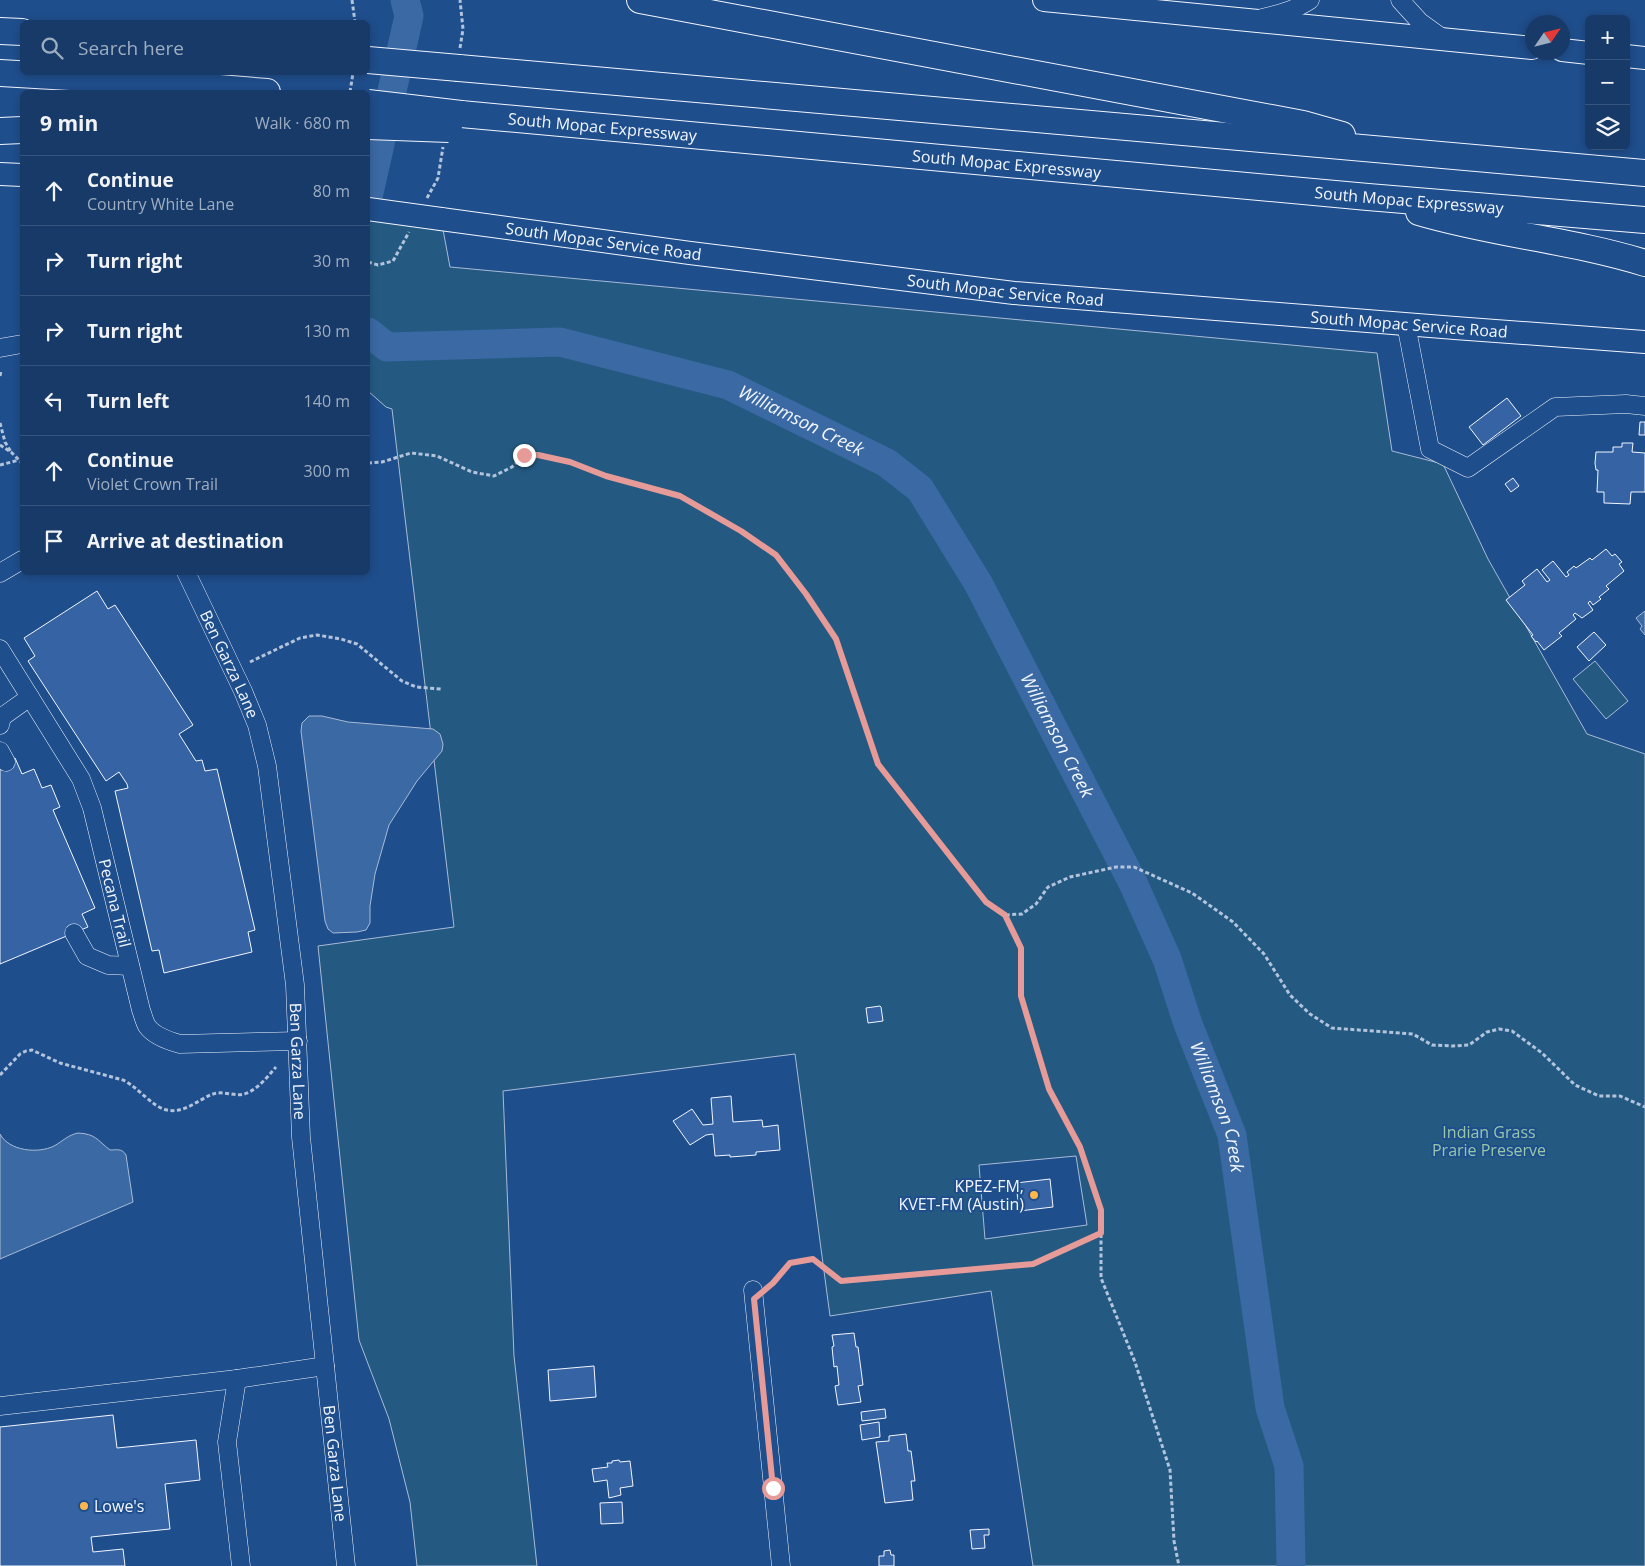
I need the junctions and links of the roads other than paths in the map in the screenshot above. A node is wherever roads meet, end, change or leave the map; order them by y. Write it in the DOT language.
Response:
graph roads {
  1 [pos="640,0"];
  2 [pos="1044,0"];
  3 [pos="1310,0"];
  4 [pos="1400,0"];
  5 [pos="1249,20"];
  6 [pos="0,31"];
  7 [pos="20,32"];
  8 [pos="1445,40"];
  9 [pos="1525,47"];
  10 [pos="1570,51"];
  11 [pos="1585,53"];
  12 [pos="1630,56"];
  13 [pos="1645,58"];
  14 [pos="370,60"];
  15 [pos="0,73"];
  16 [pos="20,74"];
  17 [pos="35,75"];
  18 [pos="243,90"];
  19 [pos="370,103"];
  20 [pos="457,122"];
  21 [pos="370,126"];
  22 [pos="20,130"];
  23 [pos="0,131"];
  24 [pos="1400,152"];
  25 [pos="1645,173"];
  26 [pos="0,174"];
  27 [pos="20,175"];
  28 [pos="1368,197"];
  29 [pos="370,208"];
  30 [pos="1645,220"];
  31 [pos="1645,263"];
  32 [pos="1406,324"];
  33 [pos="1645,342"];
  34 [pos="20,344"];
  35 [pos="0,348"];
  36 [pos="1645,406"];
  37 [pos="20,561"];
  38 [pos="0,573"];
  39 [pos="187,575"];
  40 [pos="0,648"];
  41 [pos="30,697"];
  42 [pos="0,725"];
  43 [pos="74,933"];
  44 [pos="130,966"];
  45 [pos="298,1041"];
  46 [pos="754,1294"];
  47 [pos="325,1366"];
  48 [pos="237,1380"];
  49 [pos="0,1406"];
  50 [pos="241,1566"];
  51 [pos="346,1566"];
  52 [pos="781,1566"];
  1 -- 24 [label="highway"];
  2 -- 5 [label="main road"];
  3 -- 5 [label="street"];
  4 -- 8 [label="street"];
  5 -- 8 [label="main road"];
  6 -- 7 [label="highway"];
  8 -- 9 [label="main road"];
  10 -- 11 [label="main road"];
  12 -- 13 [label="main road"];
  14 -- 24 [label="highway, bridge"];
  15 -- 16 [label="highway"];
  17 -- 18 [label="highway"];
  19 -- 20 [label="highway, South Mopac Expressway, bridge"];
  20 -- 21 [label="highway, bridge"];
  20 -- 28 [label="highway, South Mopac Expressway"];
  22 -- 23 [label="highway"];
  24 -- 25 [label="highway"];
  26 -- 27 [label="main road"];
  28 -- 30 [label="highway, South Mopac Expressway"];
  28 -- 31 [label="highway"];
  29 -- 32 [label="main road, South Mopac Service Road, bridge"];
  32 -- 33 [label="main road, South Mopac Service Road"];
  32 -- 36 [label="street"];
  34 -- 35 [label="street"];
  37 -- 38 [label="street"];
  39 -- 45 [label="street, Ben Garza Lane"];
  40 -- 41 [label="street, Pecana Trail"];
  41 -- 42 [label="street"];
  41 -- 44 [label="street, Pecana Trail"];
  43 -- 44 [label="street"];
  44 -- 45 [label="street, Pecana Trail"];
  45 -- 47 [label="street, Ben Garza Lane"];
  46 -- 52 [label="street"];
  47 -- 48 [label="street"];
  47 -- 51 [label="street, Ben Garza Lane"];
  48 -- 49 [label="street"];
  48 -- 50 [label="street"];
}
